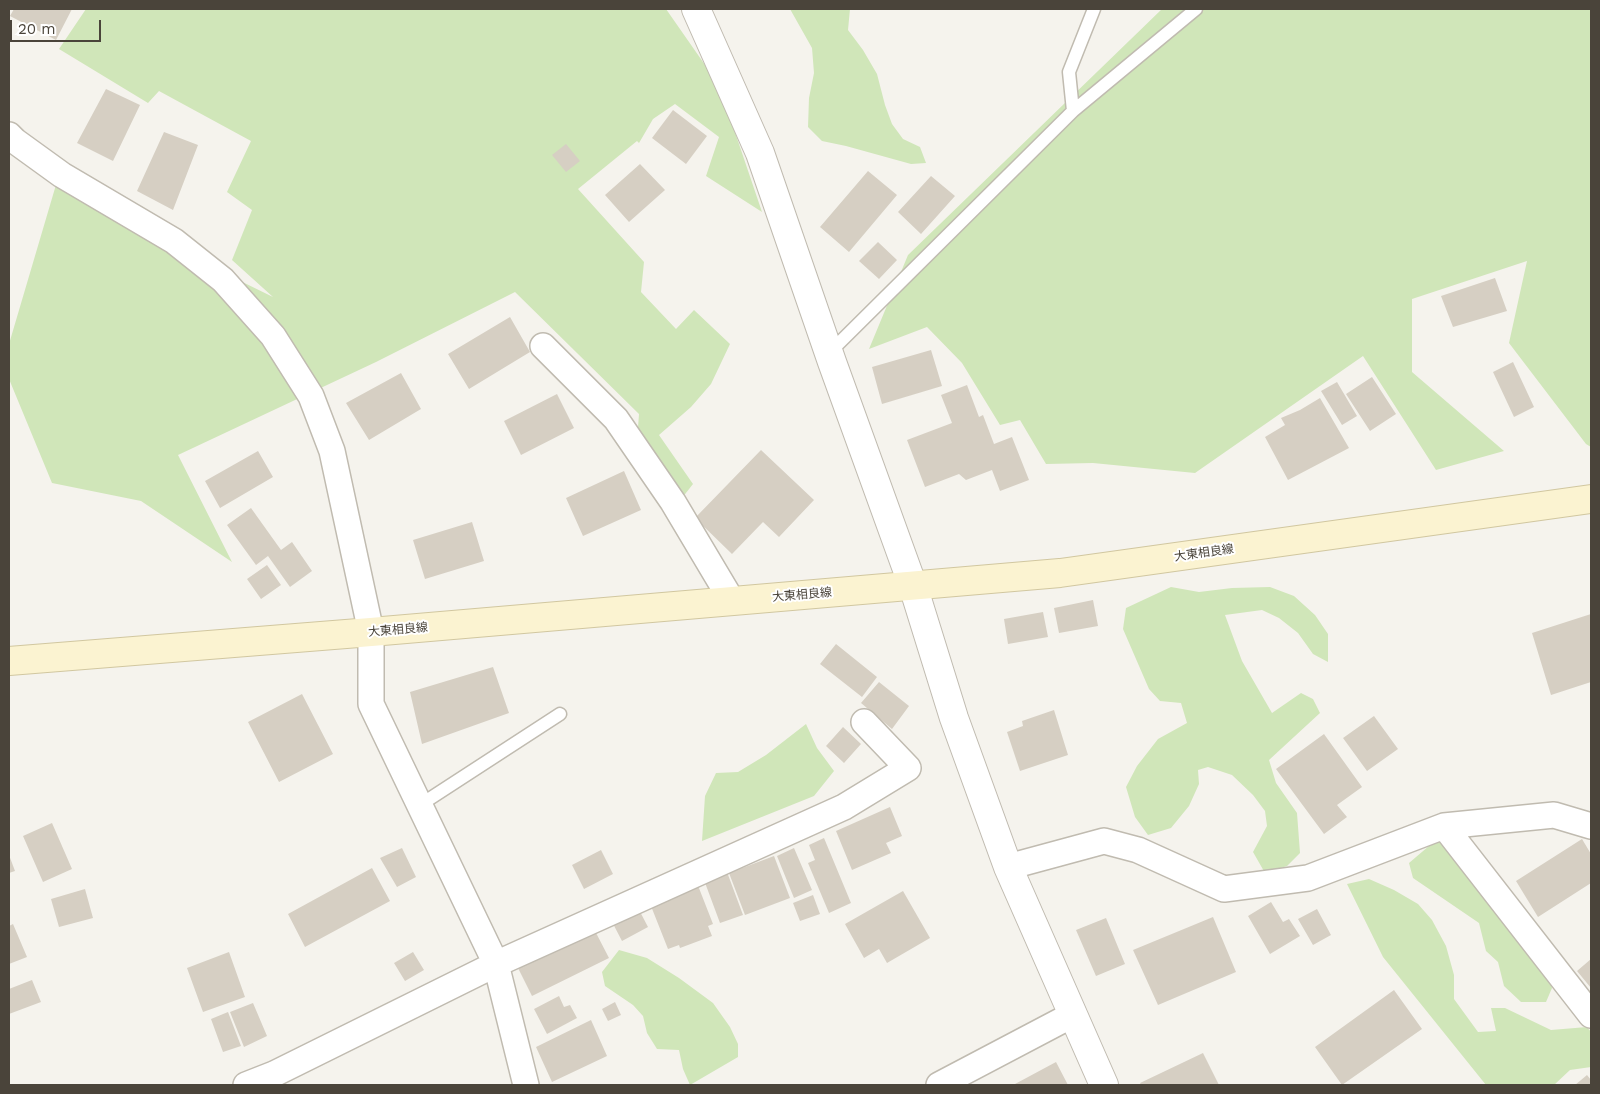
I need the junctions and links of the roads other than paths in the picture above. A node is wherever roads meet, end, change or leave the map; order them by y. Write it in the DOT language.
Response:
graph roads {
  1 [pos="696,9"];
  2 [pos="1094,9"];
  3 [pos="1196,9"];
  4 [pos="1073,111"];
  5 [pos="9,135"];
  6 [pos="543,346"];
  7 [pos="829,353"];
  8 [pos="1591,499"];
  9 [pos="913,586"];
  10 [pos="732,601"];
  11 [pos="371,632"];
  12 [pos="9,661"];
  13 [pos="560,714"];
  14 [pos="864,722"];
  15 [pos="420,805"];
  16 [pos="1444,826"];
  17 [pos="1591,826"];
  18 [pos="1008,867"];
  19 [pos="496,964"];
  20 [pos="1072,1014"];
  21 [pos="1591,1015"];
  22 [pos="246,1085"];
  23 [pos="526,1085"];
  24 [pos="939,1085"];
  25 [pos="1104,1085"];
  1 -- 7 [label="street"];
  2 -- 4 [label="lane"];
  3 -- 4 [label="lane"];
  4 -- 7 [label="lane"];
  5 -- 11 [label="street"];
  6 -- 10 [label="street"];
  7 -- 9 [label="street"];
  8 -- 9 [label="main road, 大東相良線"];
  9 -- 10 [label="main road, 大東相良線"];
  9 -- 18 [label="street"];
  10 -- 11 [label="main road, 大東相良線"];
  11 -- 12 [label="main road, 大東相良線"];
  11 -- 15 [label="street"];
  13 -- 15 [label="lane"];
  14 -- 19 [label="street"];
  15 -- 19 [label="street"];
  16 -- 17 [label="street"];
  16 -- 18 [label="street"];
  16 -- 21 [label="street"];
  18 -- 20 [label="street"];
  19 -- 22 [label="street"];
  19 -- 23 [label="street"];
  20 -- 24 [label="street"];
  20 -- 25 [label="street"];
}
